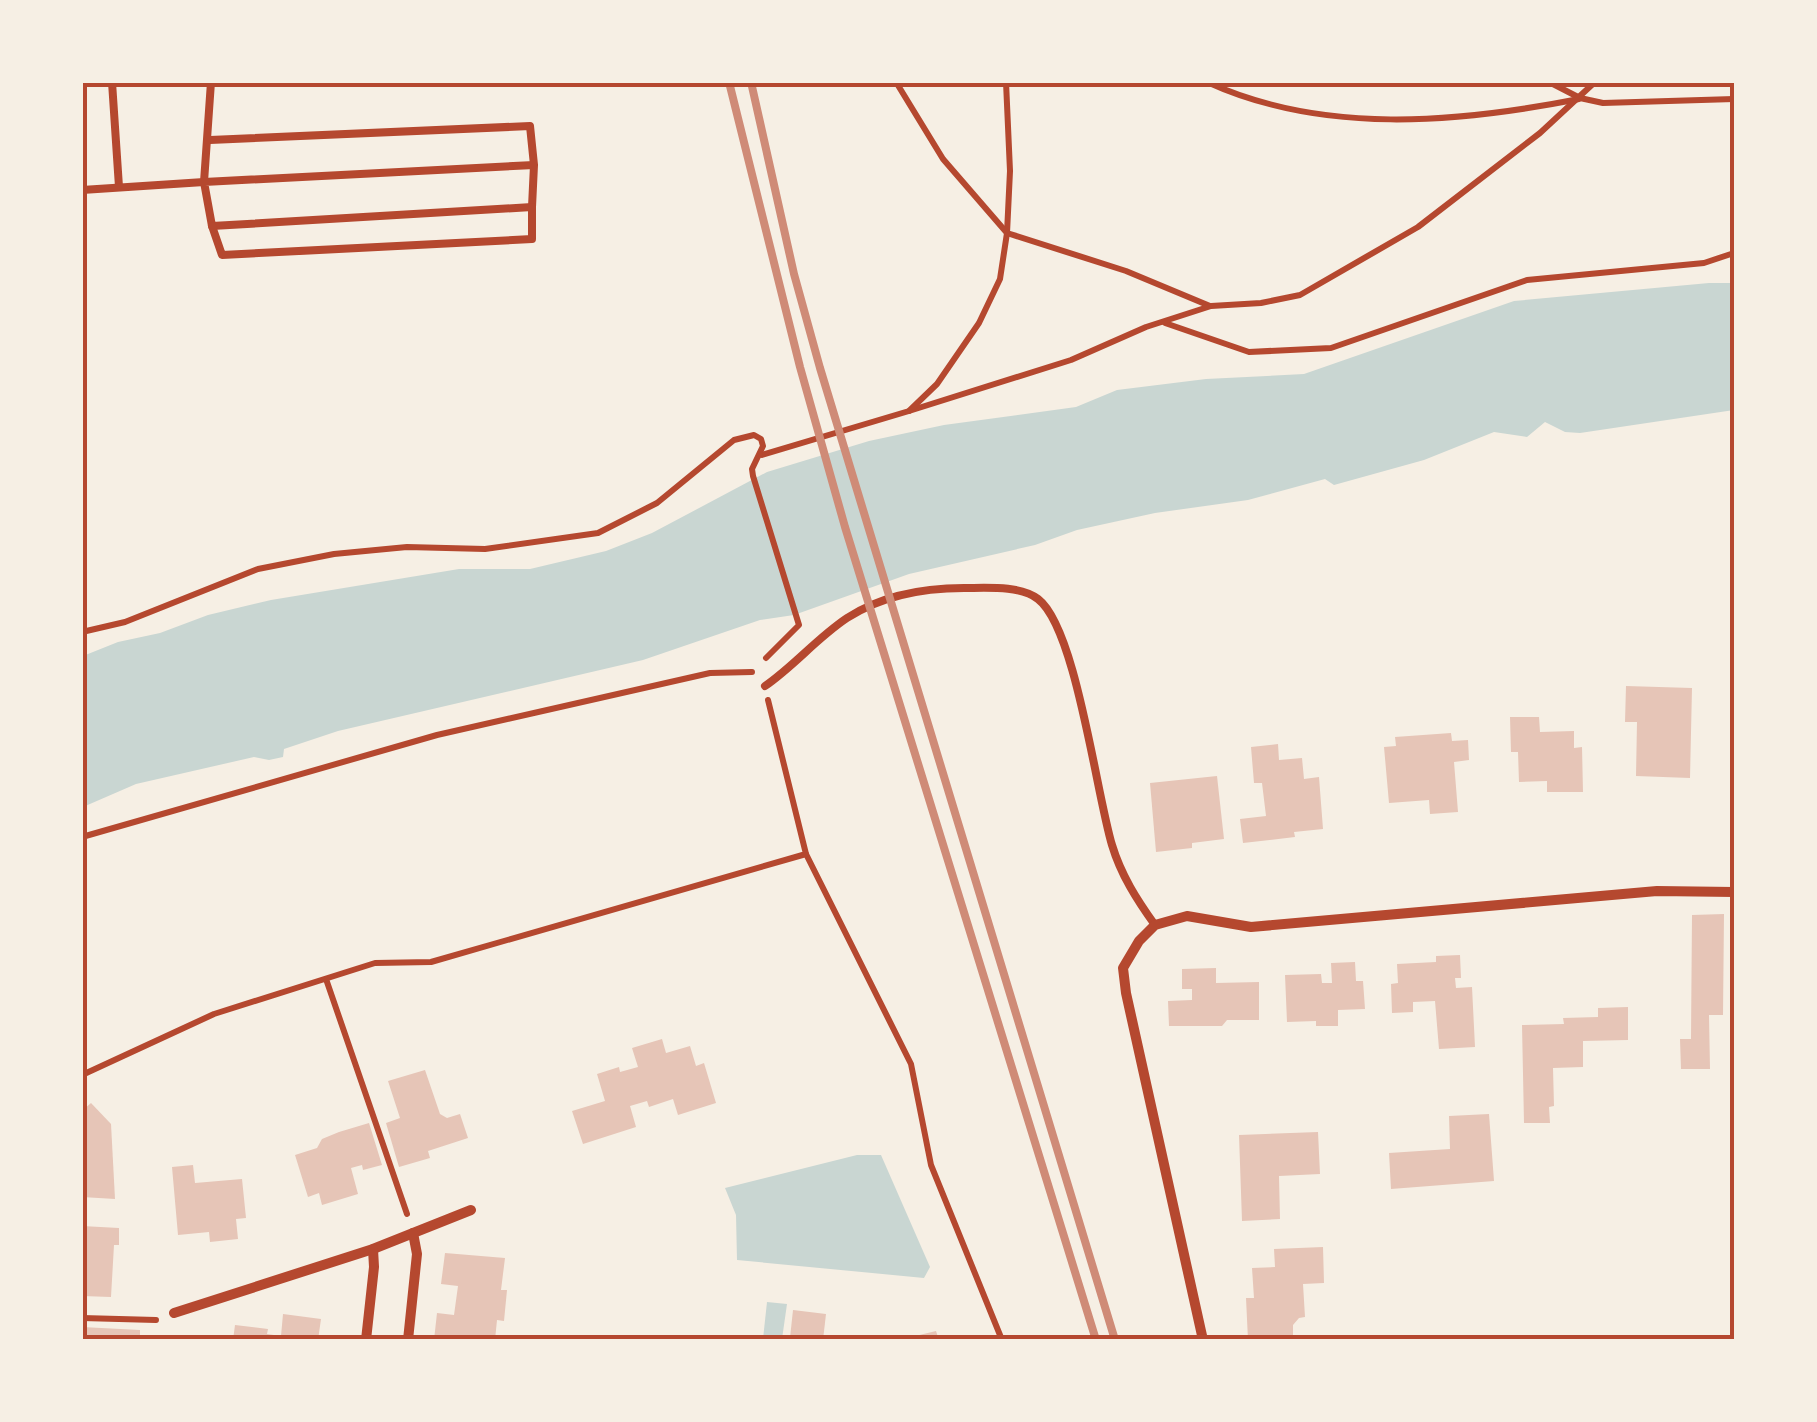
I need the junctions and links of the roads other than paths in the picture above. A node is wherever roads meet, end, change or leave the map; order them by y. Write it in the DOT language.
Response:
graph roads {
  1 [pos="112,82"];
  2 [pos="212,82"];
  3 [pos="210,140"];
  4 [pos="534,164"];
  5 [pos="204,182"];
  6 [pos="118,187"];
  7 [pos="82,190"];
  8 [pos="532,207"];
  9 [pos="212,226"];
  10 [pos="764,686"];
  11 [pos="1734,892"];
  12 [pos="1155,925"];
  13 [pos="471,1210"];
  14 [pos="414,1233"];
  15 [pos="373,1249"];
  16 [pos="174,1312"];
  17 [pos="366,1340"];
  18 [pos="408,1340"];
  19 [pos="1203,1340"];
  1 -- 6 [label="lane"];
  2 -- 3 [label="lane"];
  3 -- 4 [label="lane"];
  3 -- 5 [label="lane"];
  4 -- 5 [label="lane"];
  4 -- 8 [label="lane"];
  5 -- 6 [label="lane"];
  5 -- 9 [label="lane"];
  6 -- 7 [label="lane"];
  8 -- 9 [label="lane"];
  8 -- 9 [label="lane"];
  10 -- 12 [label="lane"];
  11 -- 12 [label="street"];
  12 -- 19 [label="street"];
  13 -- 14 [label="street"];
  14 -- 15 [label="street"];
  14 -- 18 [label="street"];
  15 -- 16 [label="street"];
  15 -- 17 [label="street"];
}
